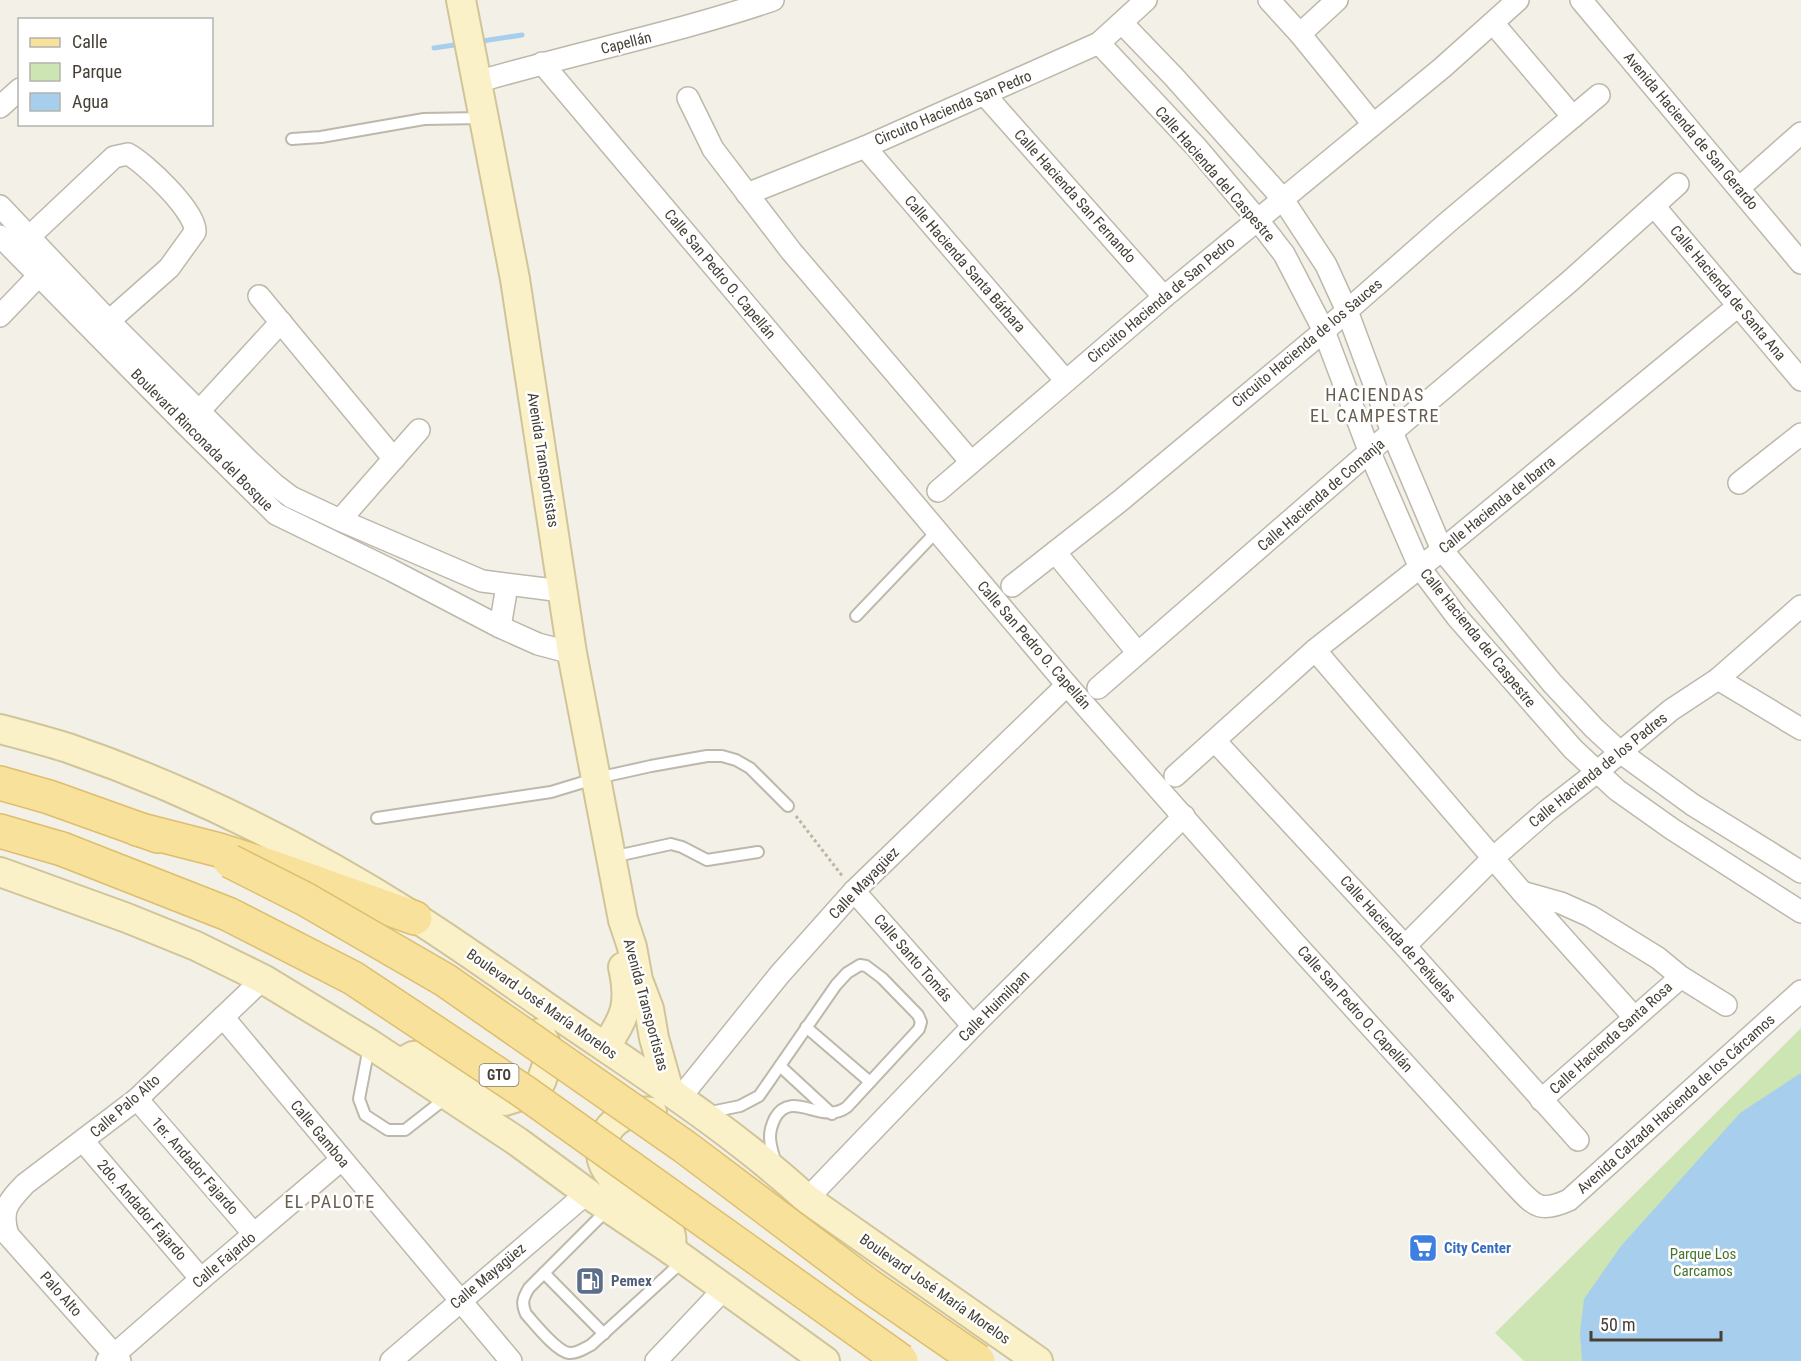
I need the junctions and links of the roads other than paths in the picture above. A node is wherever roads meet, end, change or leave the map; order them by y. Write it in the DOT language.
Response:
graph roads {
  1 [pos="462,0"];
  2 [pos="773,0"];
  3 [pos="1146,0"];
  4 [pos="1269,0"];
  5 [pos="1337,0"];
  6 [pos="1518,0"];
  7 [pos="1581,0"];
  8 [pos="1122,23"];
  9 [pos="1493,23"];
  10 [pos="1300,34"];
  11 [pos="1099,44"];
  12 [pos="542,63"];
  13 [pos="475,74"];
  14 [pos="18,91"];
  15 [pos="985,95"];
  16 [pos="1599,95"];
  17 [pos="688,98"];
  18 [pos="0,107"];
  19 [pos="1573,117"];
  20 [pos="484,118"];
  21 [pos="1373,124"];
  22 [pos="1801,133"];
  23 [pos="292,139"];
  24 [pos="865,147"];
  25 [pos="1678,184"];
  26 [pos="1739,188"];
  27 [pos="747,194"];
  28 [pos="1282,198"];
  29 [pos="0,206"];
  30 [pos="1654,206"];
  31 [pos="1257,219"];
  32 [pos="0,236"];
  33 [pos="29,237"];
  34 [pos="1801,263"];
  35 [pos="45,269"];
  36 [pos="259,296"];
  37 [pos="1164,297"];
  38 [pos="1738,306"];
  39 [pos="1347,311"];
  40 [pos="0,316"];
  41 [pos="109,321"];
  42 [pos="281,322"];
  43 [pos="1324,331"];
  44 [pos="1801,380"];
  45 [pos="1066,381"];
  46 [pos="193,418"];
  47 [pos="419,430"];
  48 [pos="1392,432"];
  49 [pos="1801,434"];
  50 [pos="1370,453"];
  51 [pos="394,459"];
  52 [pos="971,462"];
  53 [pos="1739,483"];
  54 [pos="938,491"];
  55 [pos="339,520"];
  56 [pos="937,531"];
  57 [pos="1442,550"];
  58 [pos="1055,552"];
  59 [pos="1420,568"];
  60 [pos="507,586"];
  61 [pos="1012,586"];
  62 [pos="562,591"];
  63 [pos="1801,606"];
  64 [pos="856,616"];
  65 [pos="500,627"];
  66 [pos="1316,650"];
  67 [pos="572,653"];
  68 [pos="1138,653"];
  69 [pos="1718,679"];
  70 [pos="1067,685"];
  71 [pos="1098,688"];
  72 [pos="0,729"];
  73 [pos="1801,729"];
  74 [pos="1215,741"];
  75 [pos="1620,752"];
  76 [pos="1597,772"];
  77 [pos="1175,776"];
  78 [pos="597,778"];
  79 [pos="0,783"];
  80 [pos="788,806"];
  81 [pos="1184,816"];
  82 [pos="377,818"];
  83 [pos="137,829"];
  84 [pos="0,831"];
  85 [pos="758,852"];
  86 [pos="612,857"];
  87 [pos="1493,858"];
  88 [pos="0,872"];
  89 [pos="1801,872"];
  90 [pos="854,891"];
  91 [pos="1522,892"];
  92 [pos="1801,912"];
  93 [pos="415,918"];
  94 [pos="623,920"];
  95 [pos="1405,946"];
  96 [pos="464,950"];
  97 [pos="1681,977"];
  98 [pos="263,979"];
  99 [pos="1801,991"];
  100 [pos="1726,1005"];
  101 [pos="223,1017"];
  102 [pos="1634,1017"];
  103 [pos="973,1026"];
  104 [pos="806,1027"];
  105 [pos="370,1044"];
  106 [pos="605,1047"];
  107 [pos="400,1064"];
  108 [pos="780,1066"];
  109 [pos="870,1082"];
  110 [pos="449,1096"];
  111 [pos="137,1099"];
  112 [pos="1541,1100"];
  113 [pos="684,1101"];
  114 [pos="832,1114"];
  115 [pos="1578,1140"];
  116 [pos="83,1141"];
  117 [pos="341,1160"];
  118 [pos="769,1164"];
  119 [pos="807,1198"];
  120 [pos="598,1200"];
  121 [pos="1546,1207"];
  122 [pos="254,1234"];
  123 [pos="8,1235"];
  124 [pos="677,1256"];
  125 [pos="544,1273"];
  126 [pos="201,1279"];
  127 [pos="724,1289"];
  128 [pos="459,1300"];
  129 [pos="604,1334"];
  130 [pos="114,1359"];
  131 [pos="391,1361"];
  132 [pos="510,1361"];
  133 [pos="656,1361"];
  134 [pos="825,1361"];
  135 [pos="901,1361"];
  136 [pos="978,1361"];
  137 [pos="1038,1361"];
  1 -- 13 [label="street, Avenida Transportistas"];
  2 -- 12 [label="street, Capellán"];
  3 -- 8 [label="street, Circuito Hacienda San Pedro"];
  4 -- 10 [label="street"];
  5 -- 10 [label="street"];
  6 -- 9 [label="street, Circuito Hacienda de San Pedro"];
  7 -- 26 [label="street, Avenida Hacienda de San Gerardo"];
  8 -- 11 [label="street, Circuito Hacienda San Pedro"];
  8 -- 28 [label="street, Calle Hacienda del Caspestre"];
  9 -- 19 [label="street"];
  9 -- 21 [label="street, Circuito Hacienda de San Pedro"];
  10 -- 21 [label="street"];
  11 -- 15 [label="street, Circuito Hacienda San Pedro"];
  11 -- 31 [label="street, Calle Hacienda del Caspestre"];
  12 -- 13 [label="street, Capellán"];
  12 -- 56 [label="street, Calle San Pedro O. Capellán"];
  13 -- 20 [label="street, Avenida Transportistas"];
  14 -- 18 [label="street"];
  15 -- 24 [label="street, Circuito Hacienda San Pedro"];
  15 -- 37 [label="street, Calle Hacienda San Fernando"];
  16 -- 19 [label="street, Circuito Hacienda de los Sauces"];
  17 -- 27 [label="street"];
  19 -- 39 [label="street, Circuito Hacienda de los Sauces"];
  20 -- 23 [label="lane"];
  20 -- 62 [label="street, Avenida Transportistas"];
  21 -- 28 [label="street, Circuito Hacienda de San Pedro"];
  22 -- 26 [label="street"];
  24 -- 27 [label="street, Circuito Hacienda San Pedro"];
  24 -- 45 [label="street, Calle Hacienda Santa Bárbara"];
  25 -- 30 [label="street, Calle Hacienda de Comanja"];
  26 -- 34 [label="street, Avenida Hacienda de San Gerardo"];
  27 -- 52 [label="street"];
  28 -- 31 [label="street, Circuito Hacienda de San Pedro"];
  28 -- 39 [label="street, Calle Hacienda del Caspestre"];
  29 -- 33 [label="street, Boulevard Rinconada del Bosque"];
  30 -- 38 [label="street, Calle Hacienda de Santa Ana"];
  30 -- 48 [label="street, Calle Hacienda de Comanja"];
  31 -- 37 [label="street, Circuito Hacienda de San Pedro"];
  31 -- 43 [label="street, Calle Hacienda del Caspestre"];
  32 -- 35 [label="street, Boulevard Rinconada del Bosque"];
  33 -- 35 [label="street, Boulevard Rinconada del Bosque"];
  33 -- 41 [label="street"];
  35 -- 40 [label="street"];
  35 -- 41 [label="street, Boulevard Rinconada del Bosque"];
  35 -- 46 [label="street, Boulevard Rinconada del Bosque"];
  36 -- 42 [label="street"];
  37 -- 45 [label="street, Circuito Hacienda de San Pedro"];
  38 -- 44 [label="street, Calle Hacienda de Santa Ana"];
  38 -- 57 [label="street, Calle Hacienda de Ibarra"];
  39 -- 43 [label="street, Circuito Hacienda de los Sauces"];
  39 -- 48 [label="street, Calle Hacienda del Caspestre"];
  41 -- 46 [label="street, Boulevard Rinconada del Bosque"];
  42 -- 46 [label="street"];
  42 -- 51 [label="street"];
  43 -- 50 [label="street, Calle Hacienda del Caspestre"];
  43 -- 58 [label="street, Circuito Hacienda de los Sauces"];
  45 -- 52 [label="street, Circuito Hacienda de San Pedro"];
  46 -- 55 [label="street, Boulevard Rinconada del Bosque"];
  46 -- 65 [label="street, Boulevard Rinconada del Bosque"];
  47 -- 51 [label="street"];
  48 -- 50 [label="street, Calle Hacienda de Comanja"];
  48 -- 57 [label="street, Calle Hacienda del Caspestre"];
  49 -- 53 [label="street"];
  50 -- 59 [label="street, Calle Hacienda del Caspestre"];
  50 -- 68 [label="street, Calle Hacienda de Comanja"];
  51 -- 55 [label="street"];
  52 -- 54 [label="street, Circuito Hacienda de San Pedro"];
  55 -- 60 [label="street, Boulevard Rinconada del Bosque"];
  56 -- 64 [label="lane"];
  56 -- 70 [label="street, Calle San Pedro O. Capellán"];
  57 -- 59 [label="street, Calle Hacienda de Ibarra"];
  57 -- 75 [label="street, Calle Hacienda del Caspestre"];
  58 -- 61 [label="street, Circuito Hacienda de los Sauces"];
  58 -- 68 [label="street"];
  59 -- 66 [label="street, Calle Hacienda de Ibarra"];
  59 -- 76 [label="street, Calle Hacienda del Caspestre"];
  60 -- 62 [label="street, Boulevard Rinconada del Bosque"];
  60 -- 65 [label="street"];
  62 -- 67 [label="street, Avenida Transportistas"];
  63 -- 69 [label="street, Calle Hacienda de los Padres"];
  65 -- 67 [label="street, Boulevard Rinconada del Bosque"];
  66 -- 74 [label="street, Calle Hacienda de Ibarra"];
  66 -- 87 [label="street"];
  67 -- 78 [label="street, Avenida Transportistas"];
  68 -- 71 [label="street, Calle Hacienda de Comanja"];
  69 -- 73 [label="street"];
  69 -- 75 [label="street, Calle Hacienda de los Padres"];
  70 -- 81 [label="street, Calle San Pedro O. Capellán"];
  70 -- 90 [label="street, Calle Mayagüez"];
  72 -- 93 [label="street, Boulevard José María Morelos"];
  74 -- 77 [label="street, Calle Hacienda de Ibarra"];
  74 -- 95 [label="street, Calle Hacienda de Peñuelas"];
  75 -- 76 [label="street, Calle Hacienda de los Padres"];
  75 -- 89 [label="street, Calle Hacienda del Caspestre"];
  76 -- 87 [label="street, Calle Hacienda de los Padres"];
  76 -- 92 [label="street, Calle Hacienda del Caspestre"];
  78 -- 80 [label="lane"];
  78 -- 82 [label="lane"];
  78 -- 86 [label="street, Avenida Transportistas"];
  79 -- 83 [label="main road"];
  81 -- 103 [label="street, Calle Huimilpan"];
  81 -- 121 [label="street, Calle San Pedro O. Capellán"];
  83 -- 93 [label="main road"];
  83 -- 136 [label="main road, bridge"];
  84 -- 135 [label="main road, GTO, bridge"];
  85 -- 86 [label="lane"];
  86 -- 94 [label="street, Avenida Transportistas"];
  87 -- 91 [label="street"];
  87 -- 95 [label="street, Calle Hacienda de los Padres"];
  88 -- 98 [label="street"];
  90 -- 103 [label="street, Calle Santo Tomás"];
  90 -- 113 [label="street, Calle Mayagüez"];
  91 -- 97 [label="street"];
  91 -- 102 [label="street"];
  93 -- 96 [label="street, Boulevard José María Morelos"];
  94 -- 106 [label="street, Avenida Transportistas"];
  94 -- 113 [label="street, Avenida Transportistas"];
  95 -- 112 [label="street, Calle Hacienda de Peñuelas"];
  96 -- 106 [label="street, Boulevard José María Morelos"];
  96 -- 107 [label="street"];
  97 -- 100 [label="street"];
  97 -- 102 [label="street, Calle Hacienda Santa Rosa"];
  98 -- 101 [label="street, Calle Palo Alto"];
  98 -- 105 [label="street"];
  99 -- 121 [label="street, Avenida Calzada Hacienda de los Cárcamos"];
  101 -- 111 [label="street, Calle Palo Alto"];
  101 -- 117 [label="street, Calle Gamboa"];
  102 -- 112 [label="street, Calle Hacienda Santa Rosa"];
  103 -- 119 [label="street, Calle Huimilpan"];
  104 -- 108 [label="lane"];
  104 -- 109 [label="lane"];
  104 -- 109 [label="lane"];
  105 -- 107 [label="street"];
  105 -- 110 [label="lane"];
  106 -- 113 [label="street, Boulevard José María Morelos"];
  107 -- 110 [label="street"];
  108 -- 113 [label="lane"];
  108 -- 114 [label="lane"];
  109 -- 114 [label="lane"];
  110 -- 120 [label="street"];
  111 -- 116 [label="street, Calle Palo Alto"];
  111 -- 122 [label="street, 1er. Andador Fajardo"];
  112 -- 115 [label="street, Calle Hacienda de Peñuelas"];
  113 -- 118 [label="street, Boulevard José María Morelos"];
  114 -- 118 [label="lane"];
  116 -- 123 [label="street, Calle Palo Alto"];
  116 -- 126 [label="street, 2do. Andador Fajardo"];
  117 -- 122 [label="street, Calle Fajardo"];
  117 -- 128 [label="street, Calle Gamboa"];
  118 -- 119 [label="street, Boulevard José María Morelos"];
  118 -- 124 [label="street"];
  119 -- 137 [label="street, Boulevard José María Morelos"];
  120 -- 124 [label="street"];
  120 -- 125 [label="lane"];
  120 -- 128 [label="street, Calle Mayagüez"];
  122 -- 126 [label="street, Calle Fajardo"];
  123 -- 130 [label="street, Palo Alto"];
  124 -- 127 [label="street"];
  124 -- 129 [label="lane"];
  125 -- 129 [label="lane"];
  125 -- 129 [label="lane"];
  126 -- 130 [label="street, Calle Fajardo"];
  127 -- 133 [label="street"];
  127 -- 134 [label="street"];
  128 -- 131 [label="street, Calle Mayagüez"];
  128 -- 132 [label="street, Calle Gamboa"];
}
